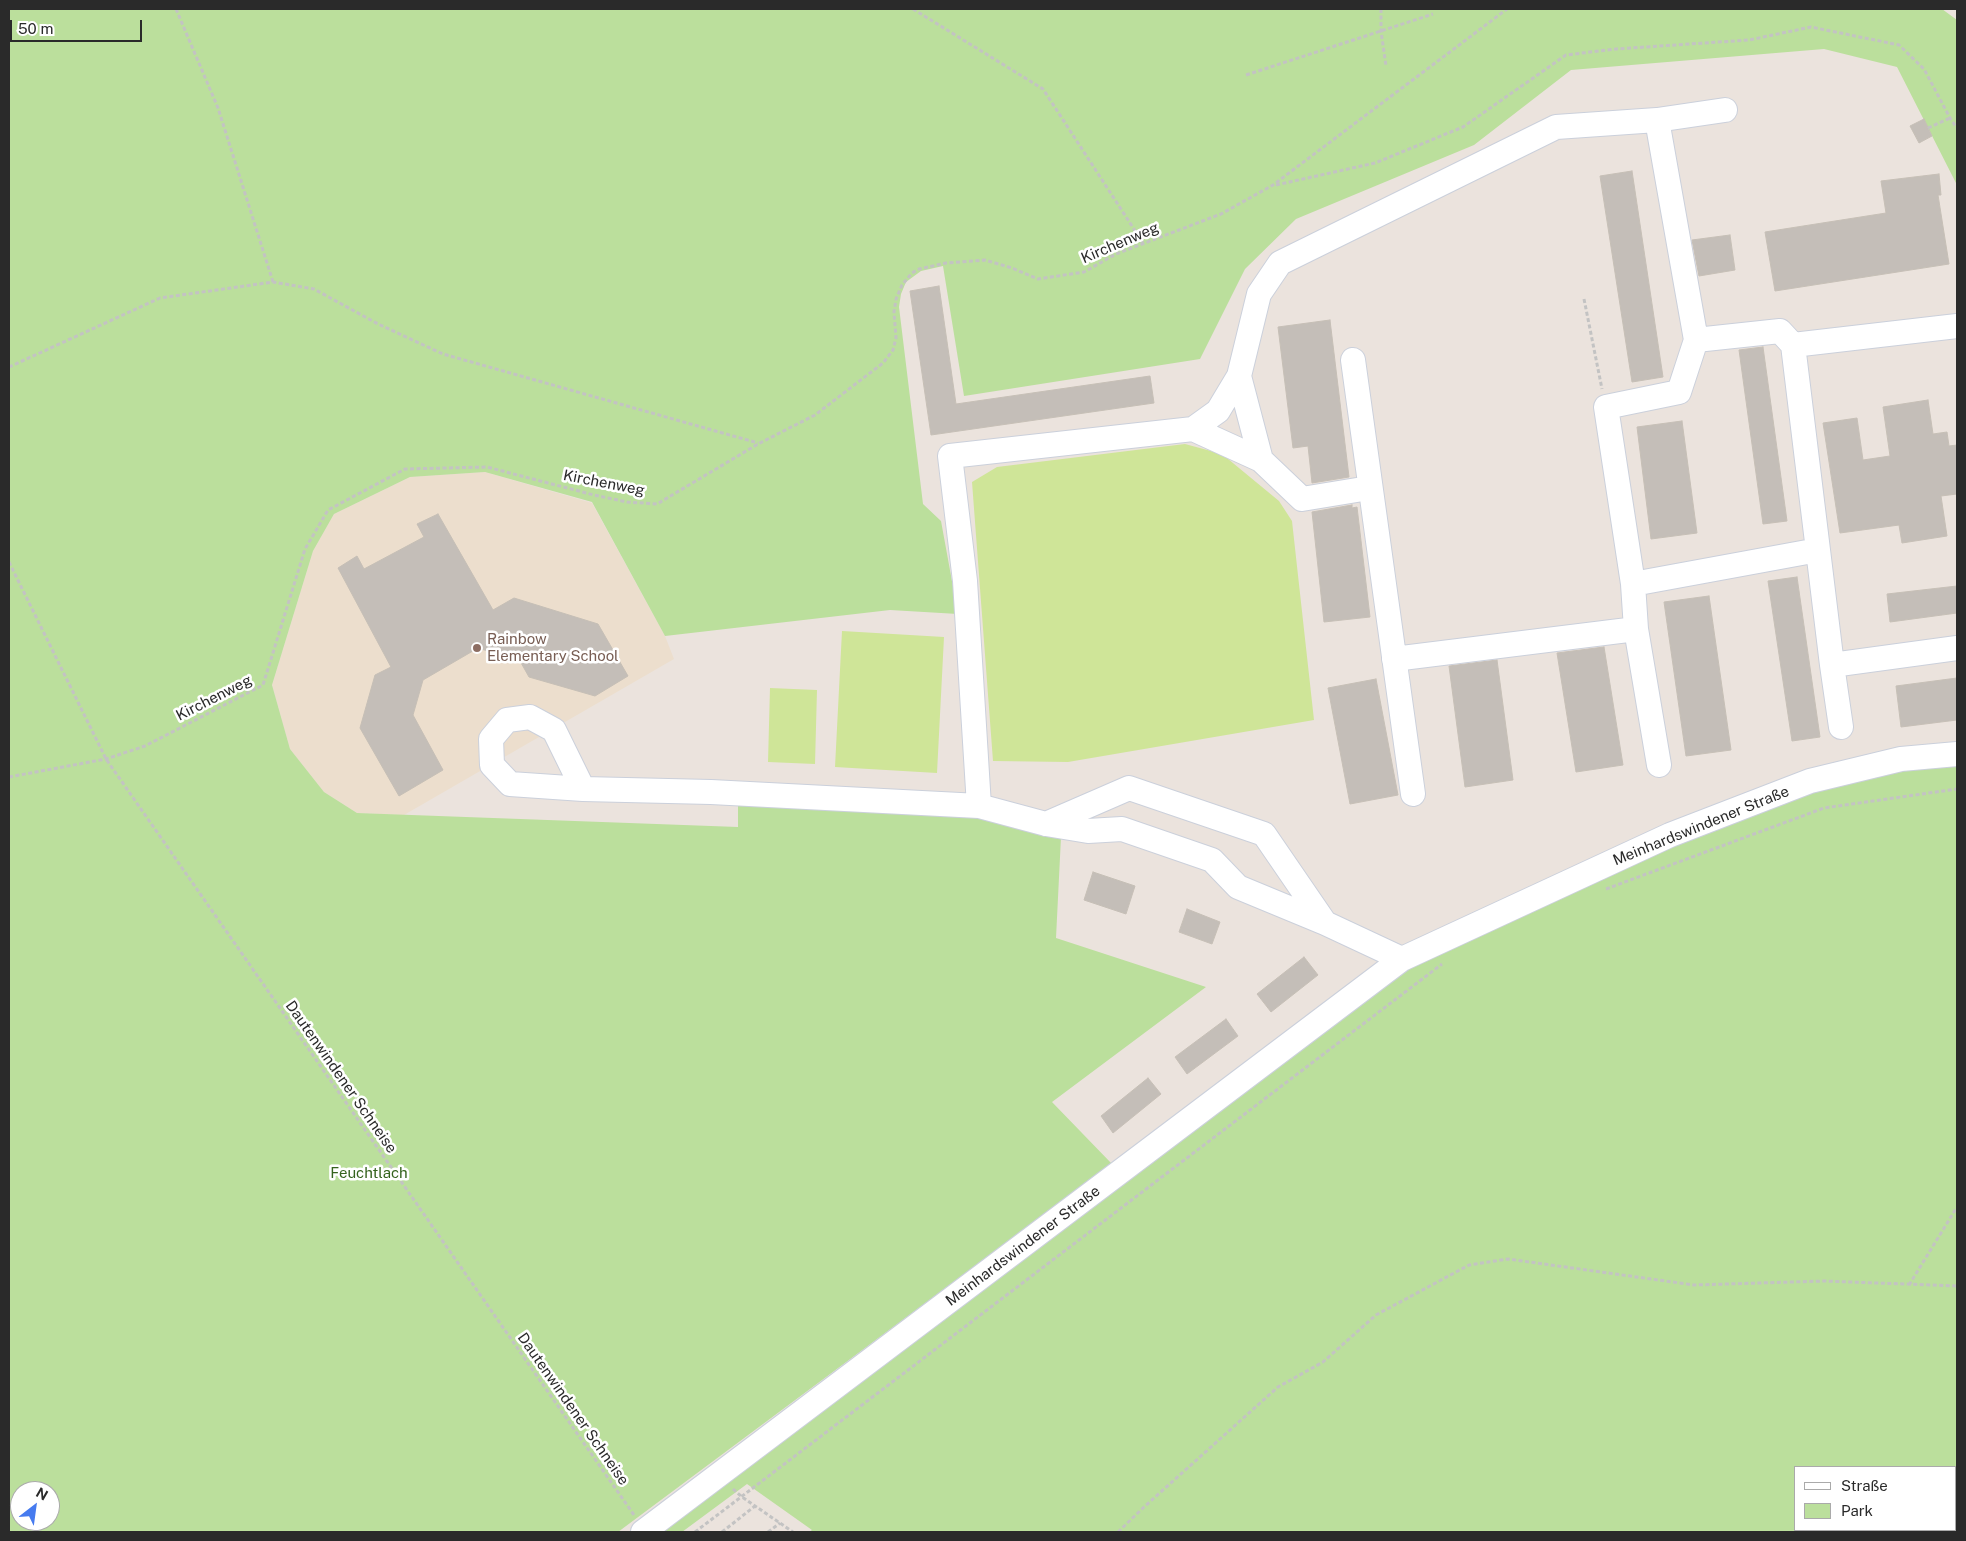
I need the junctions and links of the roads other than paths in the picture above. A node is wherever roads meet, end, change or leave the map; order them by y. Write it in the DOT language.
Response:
graph roads {
  1 [pos="1725,110"];
  2 [pos="1657,120"];
  3 [pos="1957,326"];
  4 [pos="1696,340"];
  5 [pos="1793,345"];
  6 [pos="1353,360"];
  7 [pos="1239,376"];
  8 [pos="1193,429"];
  9 [pos="1262,460"];
  10 [pos="1370,488"];
  11 [pos="1818,550"];
  12 [pos="1634,584"];
  13 [pos="1636,629"];
  14 [pos="1957,648"];
  15 [pos="1394,659"];
  16 [pos="1832,665"];
  17 [pos="1841,728"];
  18 [pos="1957,754"];
  19 [pos="1659,764"];
  20 [pos="583,789"];
  21 [pos="1412,794"];
  22 [pos="979,806"];
  23 [pos="1046,824"];
  24 [pos="1325,923"];
  25 [pos="1402,959"];
  26 [pos="644,1532"];
  1 -- 2 [label="street"];
  2 -- 4 [label="street"];
  2 -- 7 [label="street"];
  3 -- 5 [label="street"];
  4 -- 5 [label="street"];
  4 -- 12 [label="street"];
  5 -- 11 [label="street"];
  6 -- 10 [label="street"];
  7 -- 8 [label="street"];
  7 -- 9 [label="street"];
  8 -- 9 [label="street"];
  8 -- 22 [label="street"];
  9 -- 10 [label="street"];
  10 -- 15 [label="street"];
  11 -- 12 [label="street"];
  11 -- 16 [label="street"];
  12 -- 13 [label="street"];
  13 -- 15 [label="street"];
  13 -- 19 [label="street"];
  14 -- 16 [label="street"];
  15 -- 21 [label="street"];
  16 -- 17 [label="street"];
  18 -- 25 [label="street, Meinhardswindener Straße"];
  20 -- 22 [label="street"];
  22 -- 23 [label="street"];
  23 -- 24 [label="street"];
  23 -- 24 [label="street"];
  24 -- 25 [label="street"];
  25 -- 26 [label="street, Meinhardswindener Straße"];
}
